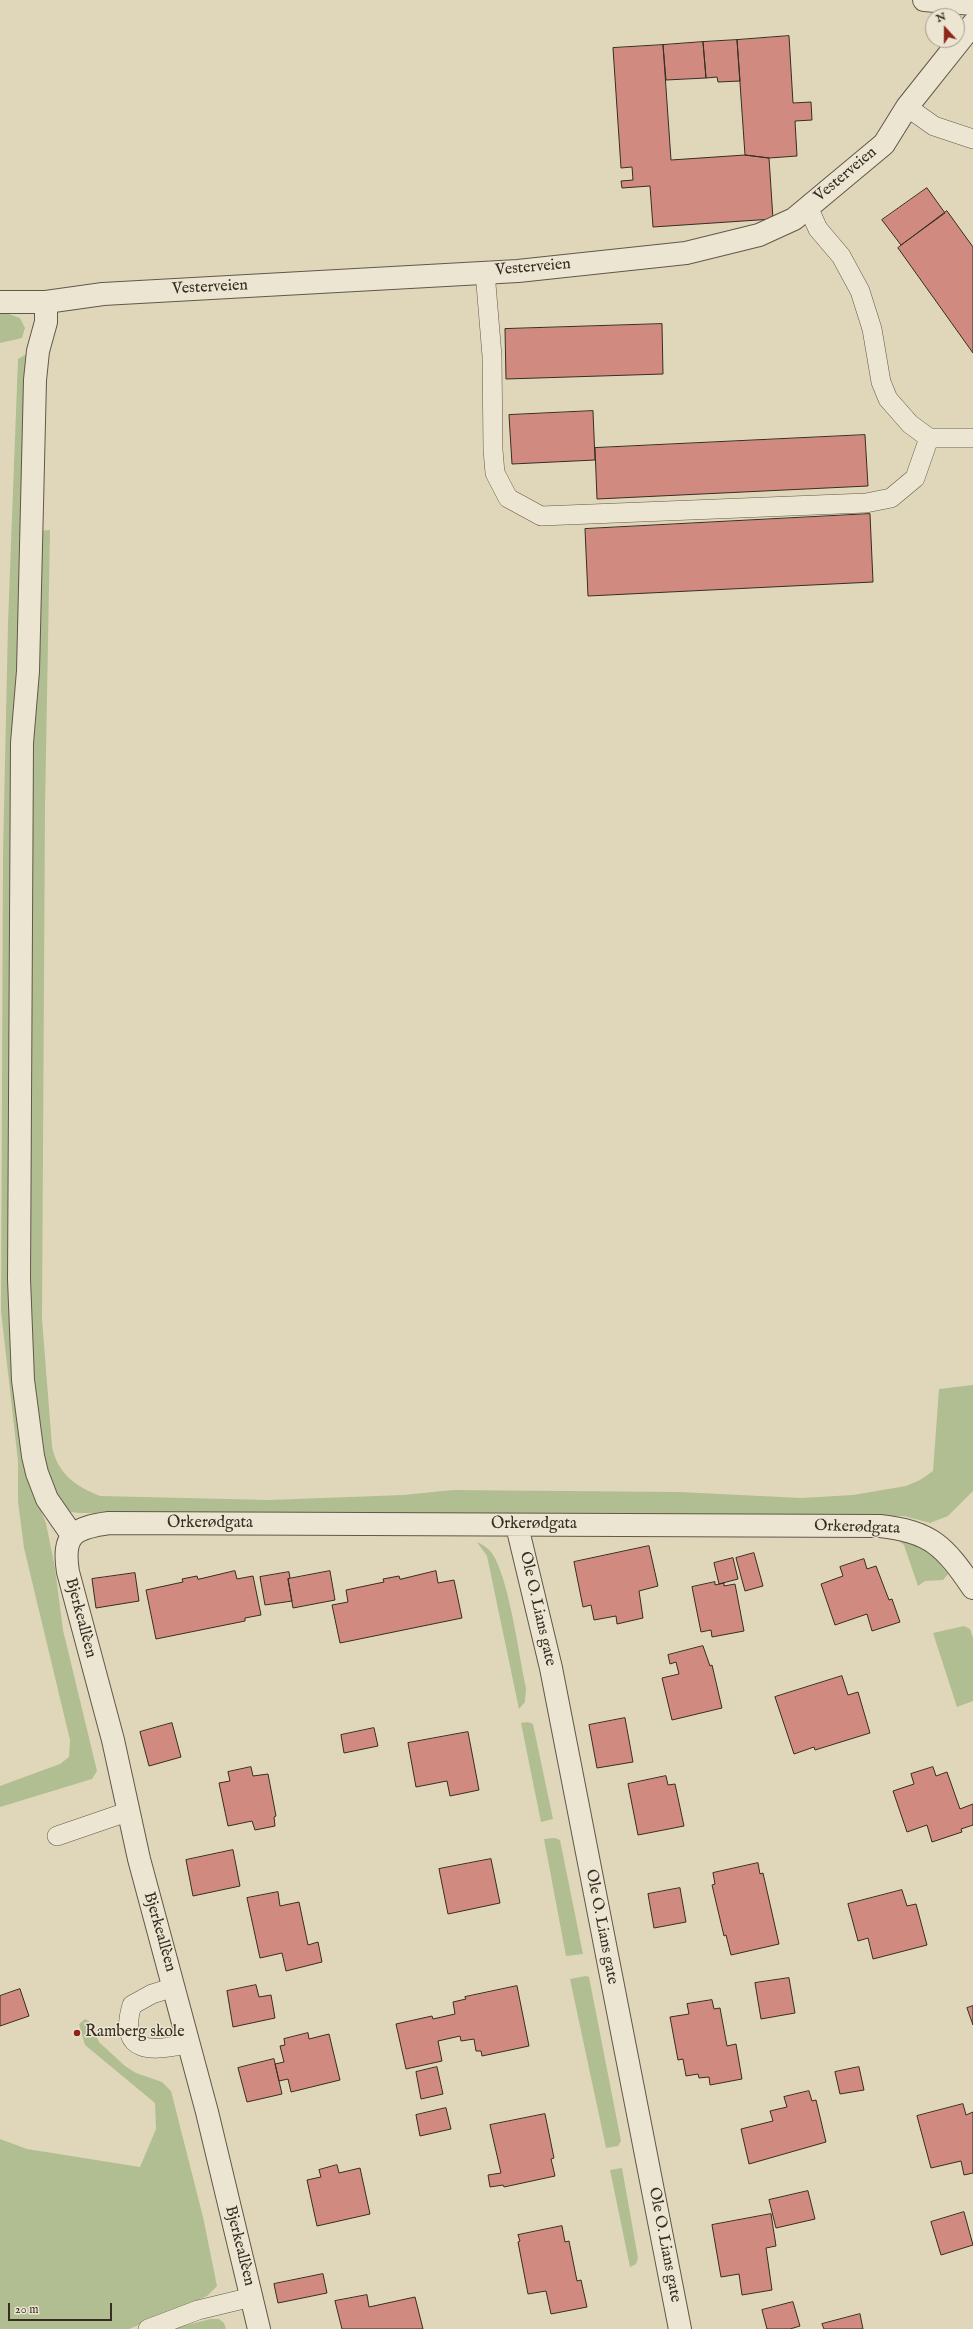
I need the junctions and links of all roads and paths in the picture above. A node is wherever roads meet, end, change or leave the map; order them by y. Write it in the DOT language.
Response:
graph roads {
  1 [pos="924,0"];
  2 [pos="973,4"];
  3 [pos="973,24"];
  4 [pos="907,107"];
  5 [pos="973,139"];
  6 [pos="808,207"];
  7 [pos="485,272"];
  8 [pos="0,302"];
  9 [pos="46,302"];
  10 [pos="929,438"];
  11 [pos="973,438"];
  12 [pos="517,1526"];
  13 [pos="72,1535"];
  14 [pos="973,1588"];
  15 [pos="127,1812"];
  16 [pos="57,1836"];
  17 [pos="174,1987"];
  18 [pos="188,2043"];
  19 [pos="252,2297"];
  20 [pos="148,2329"];
  21 [pos="259,2329"];
  22 [pos="680,2329"];
  1 -- 2 [label="street"];
  3 -- 4 [label="street, Vesterveien"];
  4 -- 5 [label="lane"];
  4 -- 6 [label="street, Vesterveien"];
  6 -- 7 [label="street, Vesterveien"];
  6 -- 10 [label="lane"];
  7 -- 9 [label="street, Vesterveien"];
  7 -- 10 [label="lane"];
  8 -- 9 [label="street, Vesterveien"];
  9 -- 13 [label="street"];
  10 -- 11 [label="lane"];
  12 -- 13 [label="street, Orkerødgata"];
  12 -- 14 [label="street, Orkerødgata"];
  12 -- 22 [label="street, Ole O. Lians gate"];
  13 -- 15 [label="street, Bjerkeallèen"];
  15 -- 16 [label="lane"];
  15 -- 17 [label="street, Bjerkeallèen"];
  17 -- 18 [label="street, Bjerkeallèen"];
  17 -- 18 [label="lane"];
  18 -- 19 [label="street, Bjerkeallèen"];
  19 -- 20 [label="lane"];
  19 -- 21 [label="street, Bjerkeallèen"];
}
